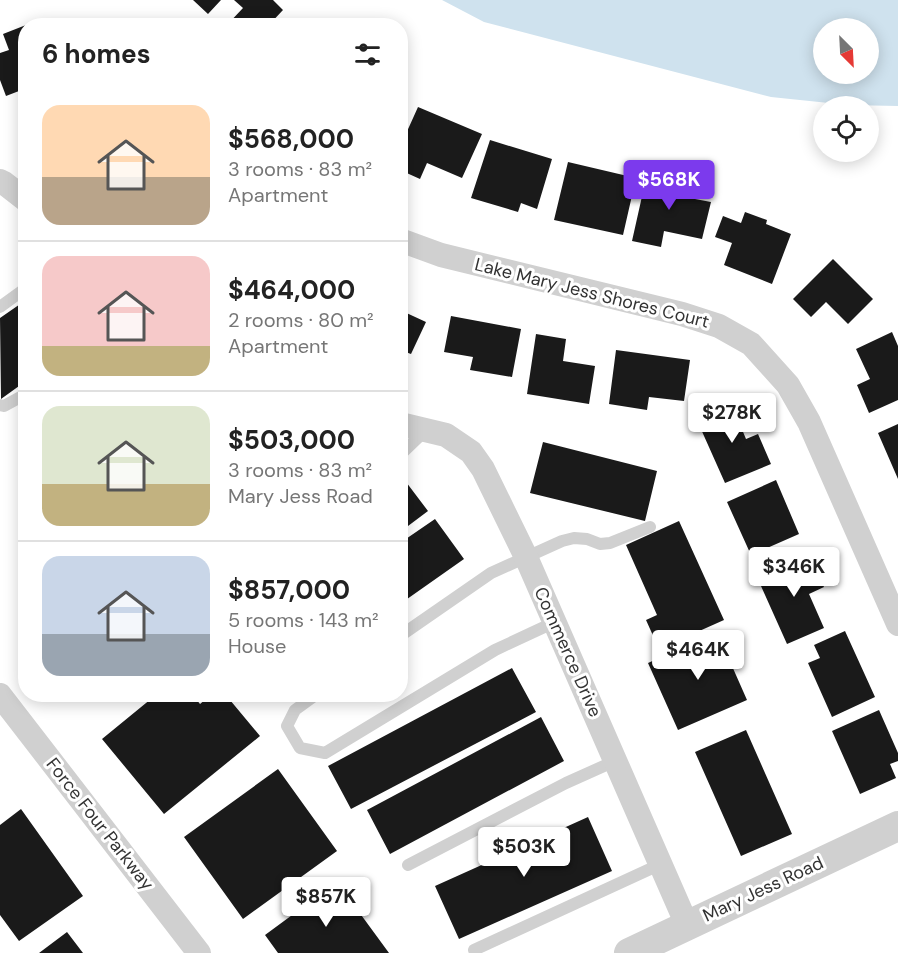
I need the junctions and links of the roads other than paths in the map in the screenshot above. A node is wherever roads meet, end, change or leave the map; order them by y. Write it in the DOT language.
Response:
graph roads {
  1 [pos="0,181"];
  2 [pos="18,194"];
  3 [pos="408,243"];
  4 [pos="18,294"];
  5 [pos="0,307"];
  6 [pos="18,398"];
  7 [pos="0,405"];
  8 [pos="408,426"];
  9 [pos="426,430"];
  10 [pos="408,447"];
  11 [pos="650,527"];
  12 [pos="526,557"];
  13 [pos="555,622"];
  14 [pos="898,624"];
  15 [pos="408,630"];
  16 [pos="0,694"];
  17 [pos="306,702"];
  18 [pos="615,761"];
  19 [pos="898,826"];
  20 [pos="661,864"];
  21 [pos="408,865"];
  22 [pos="687,925"];
  23 [pos="474,950"];
  24 [pos="200,953"];
  25 [pos="629,953"];
  1 -- 2 [label="street"];
  3 -- 14 [label="street, Lake Mary Jess Shores Court"];
  4 -- 5 [label="lane"];
  6 -- 7 [label="lane"];
  8 -- 9 [label="street, Commerce Drive"];
  9 -- 10 [label="lane"];
  9 -- 12 [label="street, Commerce Drive"];
  11 -- 12 [label="lane"];
  12 -- 13 [label="street, Commerce Drive"];
  12 -- 15 [label="lane"];
  13 -- 17 [label="lane"];
  13 -- 18 [label="street, Commerce Drive"];
  16 -- 24 [label="street, Force Four Parkway"];
  18 -- 20 [label="street, Commerce Drive"];
  18 -- 21 [label="lane"];
  19 -- 22 [label="street, Mary Jess Road"];
  20 -- 22 [label="street, Commerce Drive"];
  20 -- 23 [label="lane"];
  22 -- 25 [label="street, Mary Jess Road"];
}
